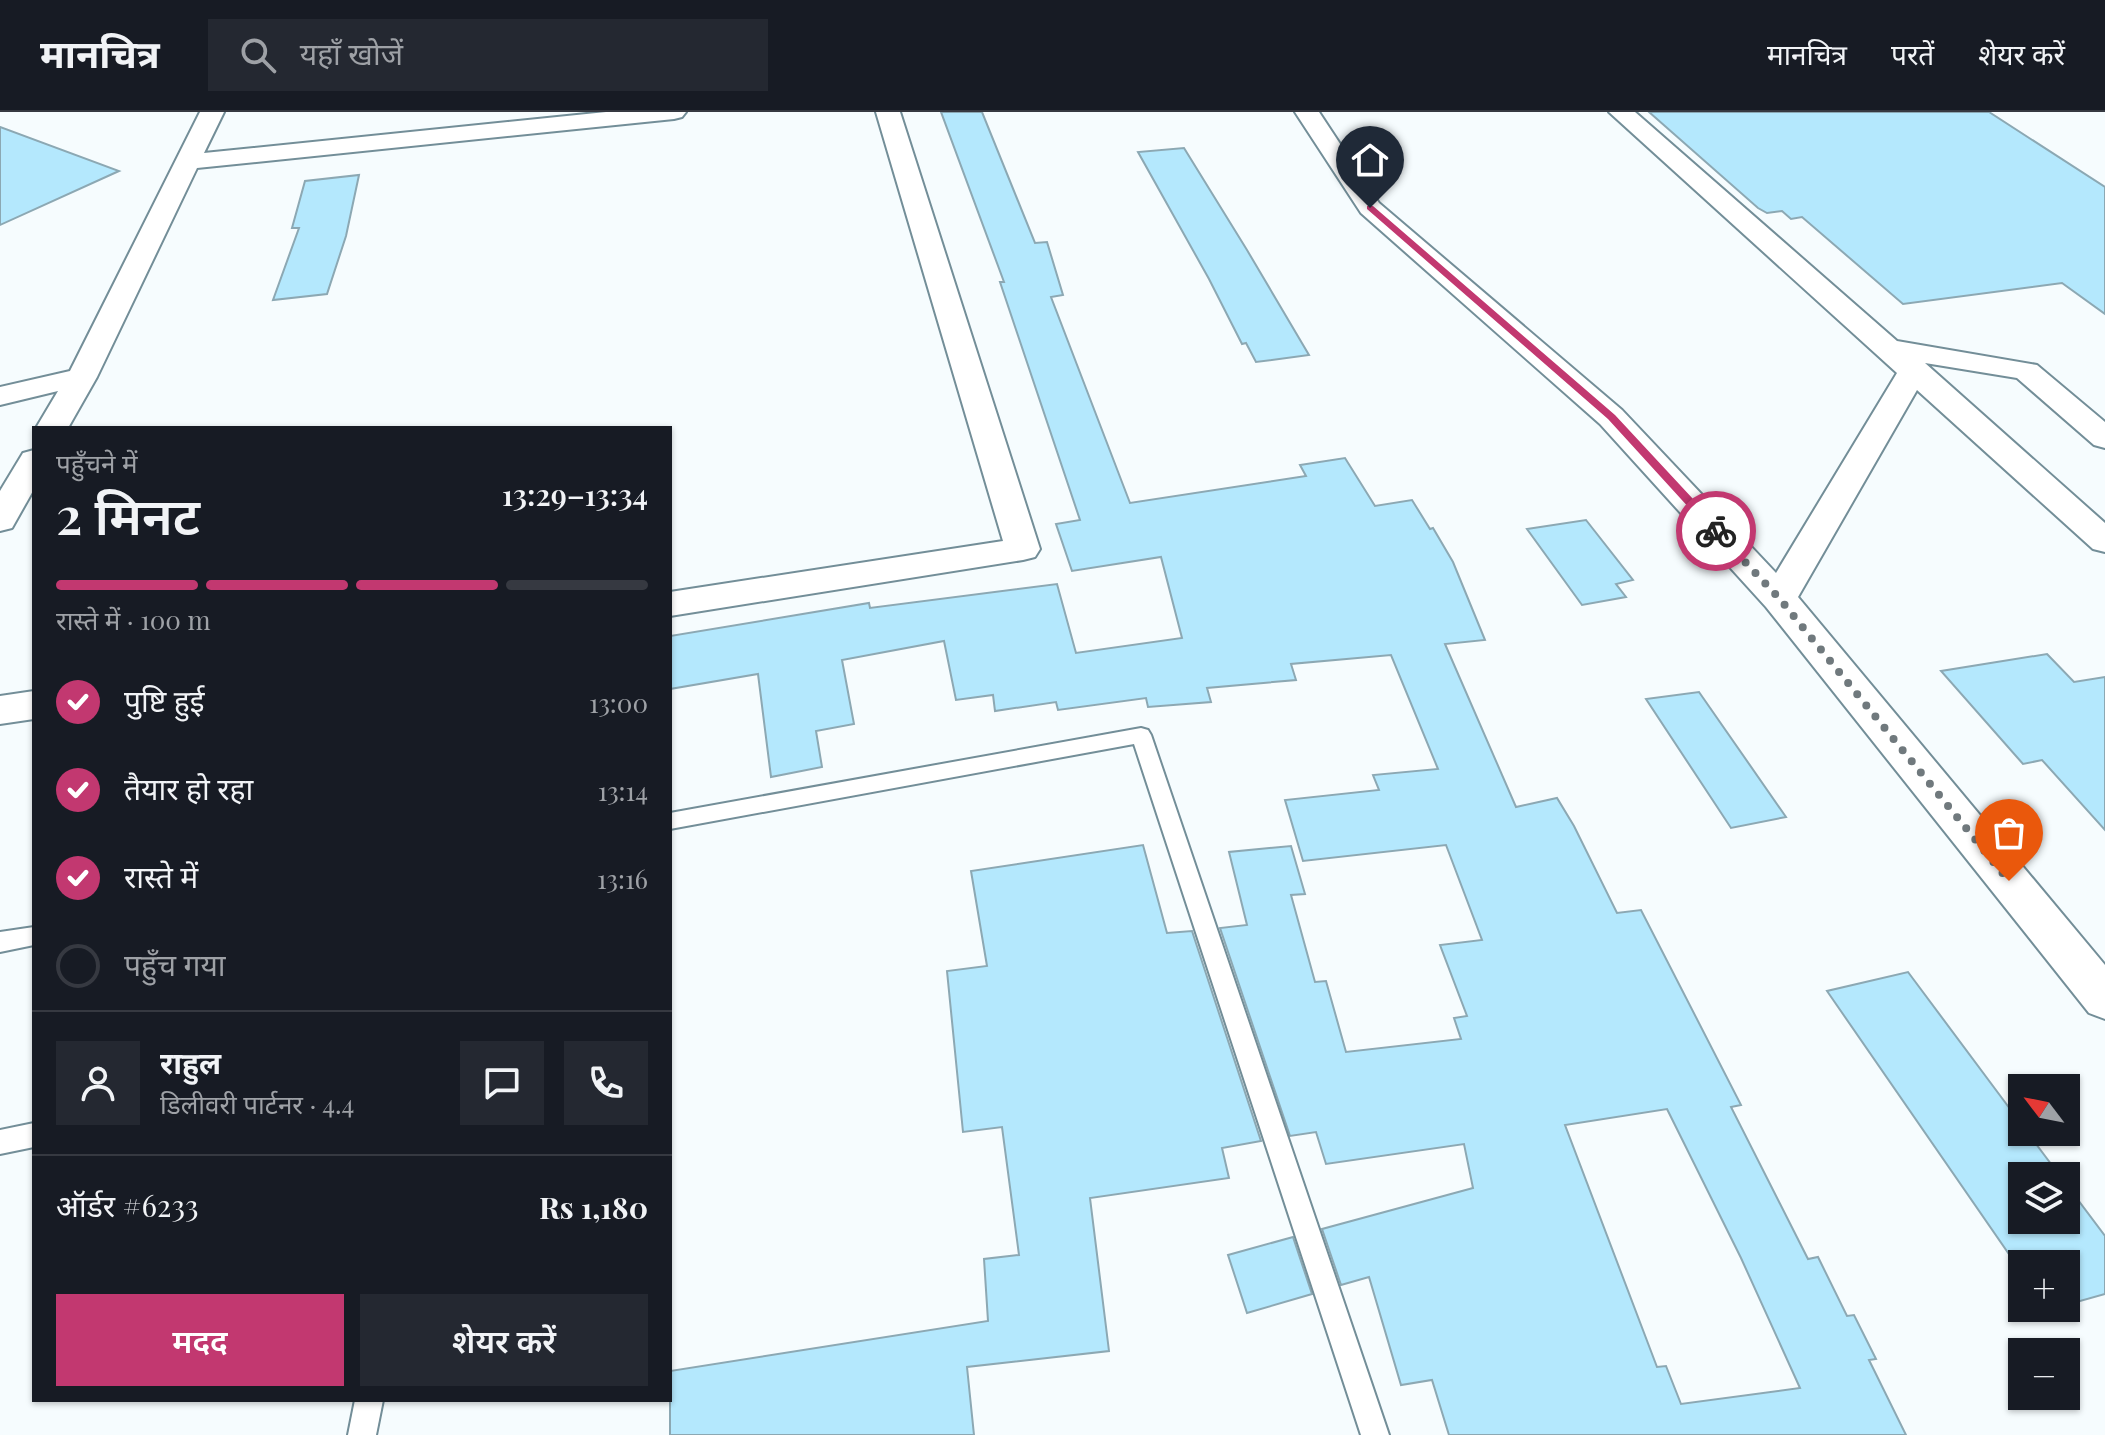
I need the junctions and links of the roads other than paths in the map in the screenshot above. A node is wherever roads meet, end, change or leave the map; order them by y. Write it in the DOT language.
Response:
graph roads {
  1 [pos="212,112"];
  2 [pos="674,112"];
  3 [pos="888,112"];
  4 [pos="1307,112"];
  5 [pos="1621,112"];
  6 [pos="188,162"];
  7 [pos="1902,359"];
  8 [pos="82,377"];
  9 [pos="0,396"];
  10 [pos="53,426"];
  11 [pos="2105,438"];
  12 [pos="32,464"];
  13 [pos="0,520"];
  14 [pos="2105,541"];
  15 [pos="1779,598"];
  16 [pos="672,604"];
  17 [pos="32,705"];
  18 [pos="0,710"];
  19 [pos="672,821"];
  20 [pos="32,936"];
  21 [pos="0,942"];
  22 [pos="2105,999"];
  23 [pos="32,1135"];
  24 [pos="0,1142"];
  25 [pos="369,1402"];
  26 [pos="362,1435"];
  27 [pos="1375,1435"];
  1 -- 6 [label="street"];
  2 -- 6 [label="street"];
  3 -- 16 [label="street"];
  4 -- 15 [label="street"];
  5 -- 7 [label="street"];
  6 -- 8 [label="street"];
  7 -- 11 [label="street"];
  7 -- 14 [label="street"];
  7 -- 15 [label="street"];
  8 -- 9 [label="street"];
  8 -- 10 [label="street"];
  12 -- 13 [label="street"];
  15 -- 22 [label="street"];
  17 -- 18 [label="street"];
  19 -- 27 [label="lane"];
  20 -- 21 [label="lane"];
  23 -- 24 [label="lane"];
  25 -- 26 [label="lane"];
}
